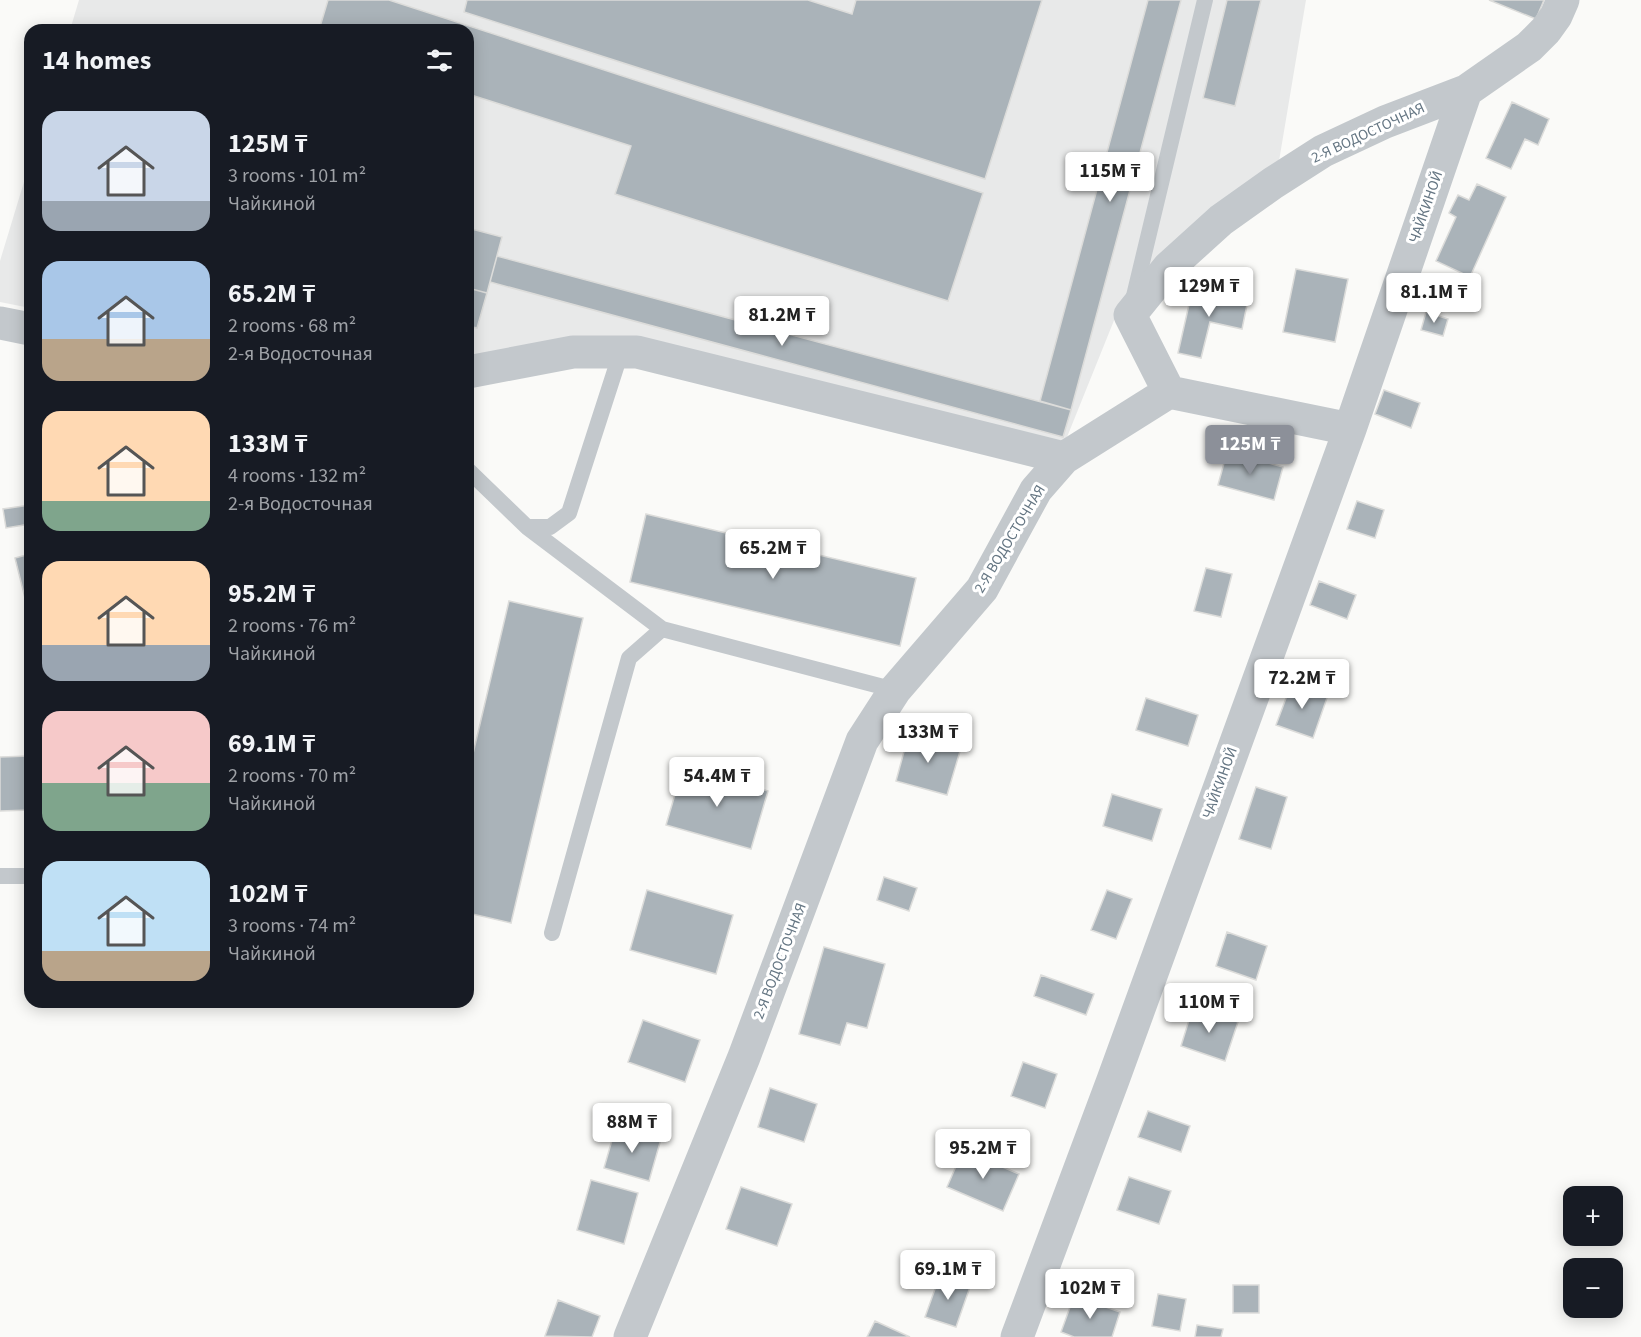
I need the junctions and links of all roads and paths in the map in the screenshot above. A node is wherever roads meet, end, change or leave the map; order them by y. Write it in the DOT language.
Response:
graph roads {
  1 [pos="1205,0"];
  2 [pos="1563,0"];
  3 [pos="1466,91"];
  4 [pos="1130,315"];
  5 [pos="0,322"];
  6 [pos="24,328"];
  7 [pos="621,352"];
  8 [pos="474,371"];
  9 [pos="1169,392"];
  10 [pos="1350,429"];
  11 [pos="1064,458"];
  12 [pos="474,476"];
  13 [pos="527,527"];
  14 [pos="662,630"];
  15 [pos="895,690"];
  16 [pos="0,876"];
  17 [pos="24,876"];
  18 [pos="552,933"];
  19 [pos="630,1337"];
  20 [pos="1017,1337"];
  1 -- 4 [label="lane"];
  2 -- 3 [label="street, 2-Я ВОДОСТОЧНАЯ"];
  3 -- 4 [label="street, 2-Я ВОДОСТОЧНАЯ"];
  3 -- 10 [label="street, ЧАЙКИНОЙ"];
  4 -- 9 [label="street"];
  5 -- 6 [label="street"];
  7 -- 8 [label="street"];
  7 -- 11 [label="street"];
  7 -- 13 [label="lane"];
  9 -- 10 [label="street"];
  9 -- 11 [label="street, 2-Я ВОДОСТОЧНАЯ"];
  10 -- 20 [label="street, ЧАЙКИНОЙ"];
  11 -- 15 [label="street, 2-Я ВОДОСТОЧНАЯ"];
  12 -- 13 [label="lane"];
  13 -- 14 [label="lane"];
  14 -- 15 [label="lane"];
  14 -- 18 [label="lane"];
  15 -- 19 [label="street, 2-Я ВОДОСТОЧНАЯ"];
  16 -- 17 [label="lane"];
}
